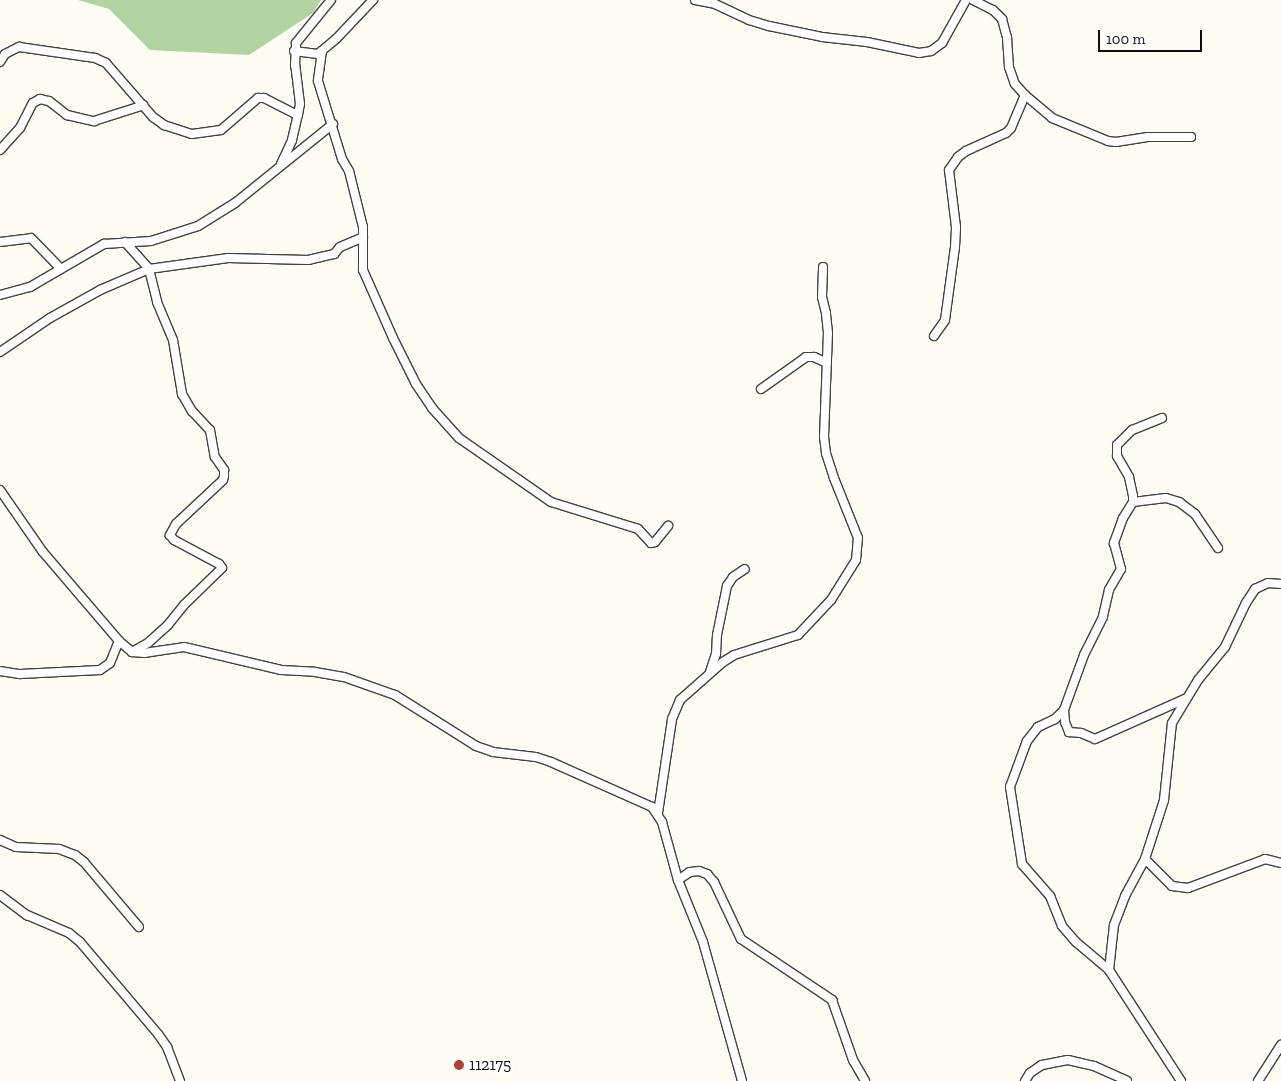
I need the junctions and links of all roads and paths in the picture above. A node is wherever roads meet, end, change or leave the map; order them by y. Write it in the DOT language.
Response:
graph roads {
  1 [pos="331,0"];
  2 [pos="373,0"];
  3 [pos="695,0"];
  4 [pos="966,0"];
  5 [pos="973,0"];
  6 [pos="294,50"];
  7 [pos="322,51"];
  8 [pos="0,62"];
  9 [pos="1025,95"];
  10 [pos="144,106"];
  11 [pos="298,115"];
  12 [pos="333,124"];
  13 [pos="1191,137"];
  14 [pos="0,150"];
  15 [pos="279,168"];
  16 [pos="363,237"];
  17 [pos="0,242"];
  18 [pos="125,242"];
  19 [pos="823,267"];
  20 [pos="61,269"];
  21 [pos="149,269"];
  22 [pos="0,295"];
  23 [pos="934,336"];
  24 [pos="0,352"];
  25 [pos="827,364"];
  26 [pos="761,389"];
  27 [pos="1162,418"];
  28 [pos="0,490"];
  29 [pos="1133,502"];
  30 [pos="668,526"];
  31 [pos="1218,548"];
  32 [pos="745,569"];
  33 [pos="1281,584"];
  34 [pos="118,641"];
  35 [pos="132,652"];
  36 [pos="0,671"];
  37 [pos="709,674"];
  38 [pos="1185,699"];
  39 [pos="1064,710"];
  40 [pos="658,813"];
  41 [pos="0,840"];
  42 [pos="1145,860"];
  43 [pos="1281,863"];
  44 [pos="678,880"];
  45 [pos="0,895"];
  46 [pos="139,927"];
  47 [pos="1108,970"];
  48 [pos="1281,1045"];
  49 [pos="180,1081"];
  50 [pos="742,1081"];
  51 [pos="865,1081"];
  52 [pos="1024,1081"];
  53 [pos="1127,1081"];
  54 [pos="1181,1081"];
  55 [pos="1258,1081"];
  1 -- 6 [label="street"];
  2 -- 7 [label="street"];
  3 -- 4 [label="street"];
  5 -- 9 [label="street"];
  6 -- 7 [label="street"];
  6 -- 11 [label="street"];
  7 -- 12 [label="street"];
  8 -- 10 [label="street"];
  9 -- 13 [label="street"];
  9 -- 23 [label="street"];
  10 -- 11 [label="street"];
  10 -- 14 [label="street"];
  11 -- 15 [label="street"];
  12 -- 15 [label="street"];
  12 -- 16 [label="street"];
  15 -- 18 [label="street"];
  16 -- 21 [label="street"];
  16 -- 30 [label="street"];
  17 -- 20 [label="street"];
  18 -- 20 [label="street"];
  18 -- 21 [label="street"];
  19 -- 25 [label="street"];
  20 -- 22 [label="street"];
  21 -- 24 [label="street"];
  21 -- 35 [label="street"];
  25 -- 26 [label="street"];
  25 -- 37 [label="street"];
  27 -- 29 [label="street"];
  28 -- 34 [label="street"];
  29 -- 31 [label="street"];
  29 -- 39 [label="street"];
  32 -- 37 [label="street"];
  33 -- 38 [label="street"];
  34 -- 35 [label="street"];
  34 -- 36 [label="street"];
  35 -- 40 [label="street"];
  37 -- 40 [label="street"];
  38 -- 39 [label="street"];
  38 -- 42 [label="street"];
  39 -- 47 [label="street"];
  40 -- 44 [label="street"];
  41 -- 46 [label="street"];
  42 -- 43 [label="street"];
  42 -- 47 [label="street"];
  44 -- 50 [label="street"];
  44 -- 51 [label="street"];
  45 -- 49 [label="street"];
  47 -- 54 [label="street"];
  48 -- 55 [label="street"];
  52 -- 53 [label="street"];
}
